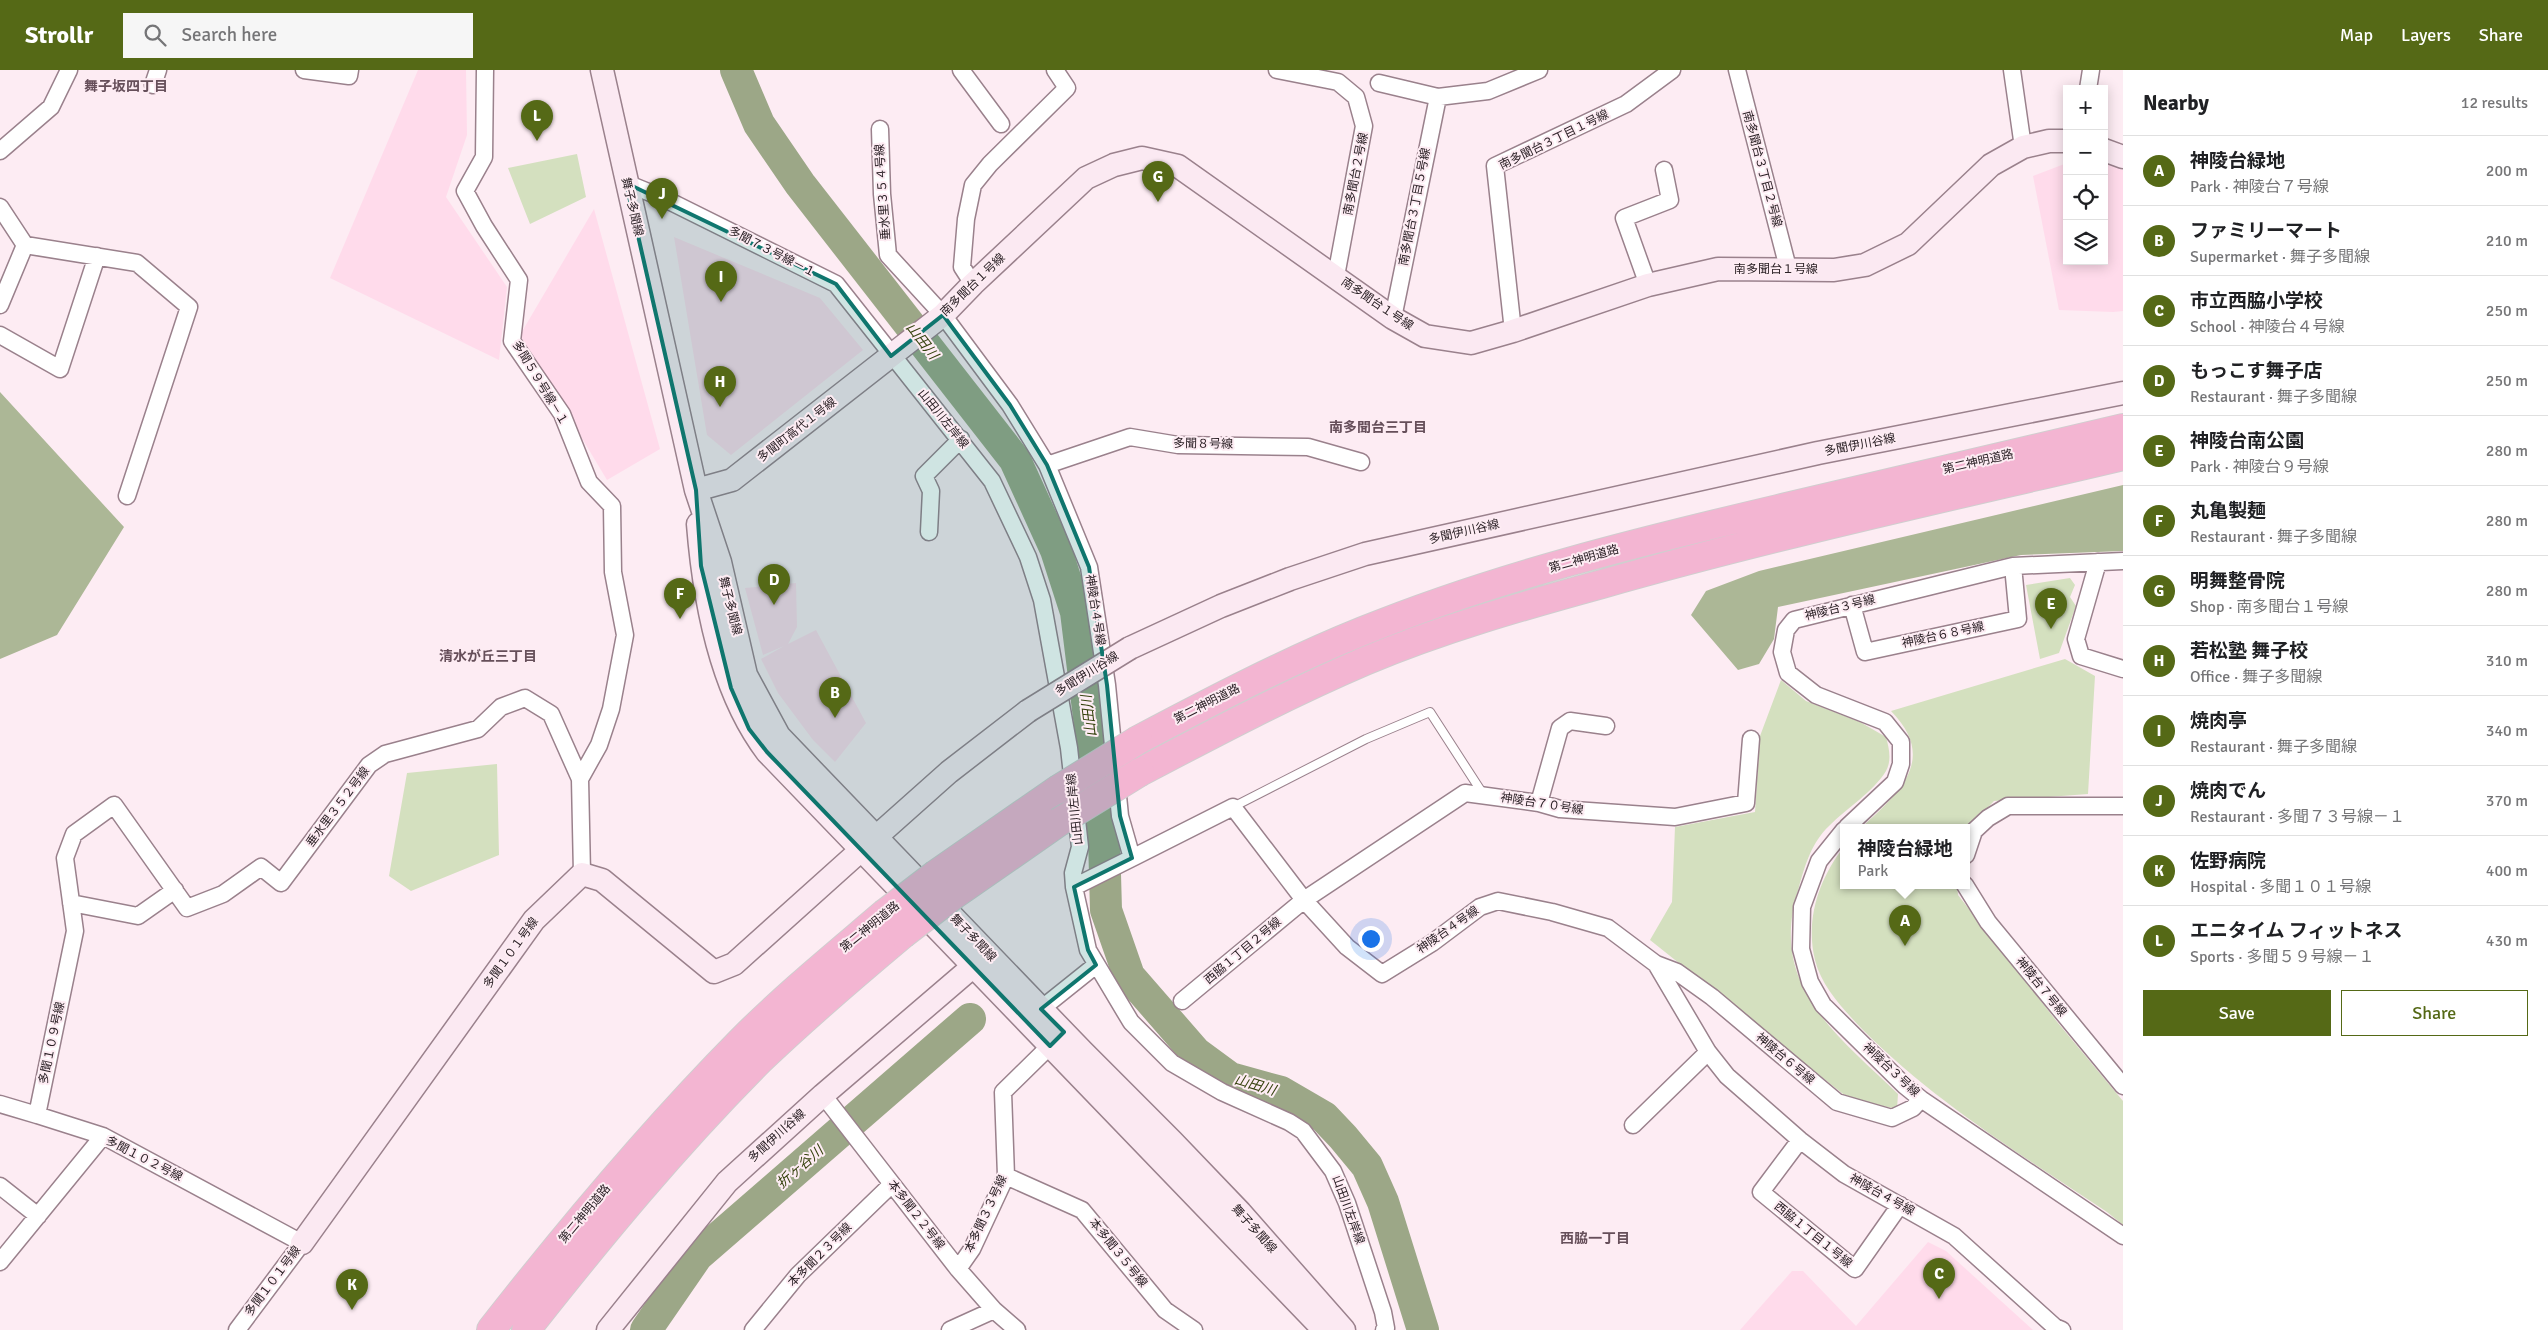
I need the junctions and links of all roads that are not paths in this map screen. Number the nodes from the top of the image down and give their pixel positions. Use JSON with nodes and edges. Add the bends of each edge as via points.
{"nodes":[{"id":1,"x":70,"y":70,"type":"edge"},
{"id":2,"x":304,"y":70,"type":"edge"},
{"id":3,"x":350,"y":70,"type":"edge"},
{"id":4,"x":485,"y":70,"type":"edge"},
{"id":5,"x":602,"y":70,"type":"edge"},
{"id":6,"x":961,"y":70,"type":"edge"},
{"id":7,"x":1055,"y":70,"type":"edge"},
{"id":8,"x":1278,"y":70,"type":"edge"},
{"id":9,"x":1539,"y":70,"type":"edge"},
{"id":10,"x":1672,"y":70,"type":"edge"},
{"id":11,"x":1737,"y":70,"type":"edge"},
{"id":12,"x":2012,"y":70,"type":"edge"},
{"id":13,"x":2091,"y":70,"type":"edge"},
{"id":14,"x":1379,"y":82,"type":"dead end"},
{"id":15,"x":2089,"y":85,"type":"edge"},
{"id":16,"x":1438,"y":97,"type":"junction"},
{"id":17,"x":1001,"y":124,"type":"dead end"},
{"id":18,"x":880,"y":129,"type":"dead end"},
{"id":19,"x":2063,"y":141,"type":"edge"},
{"id":20,"x":2023,"y":147,"type":"junction"},
{"id":21,"x":0,"y":150,"type":"edge"},
{"id":22,"x":2108,"y":151,"type":"edge"},
{"id":23,"x":2123,"y":157,"type":"edge"},
{"id":24,"x":1664,"y":170,"type":"dead end"},
{"id":25,"x":626,"y":184,"type":"junction"},
{"id":26,"x":0,"y":207,"type":"edge"},
{"id":27,"x":25,"y":245,"type":"junction"},
{"id":28,"x":97,"y":256,"type":"junction"},
{"id":29,"x":888,"y":256,"type":"joint"},
{"id":30,"x":1788,"y":268,"type":"junction"},
{"id":31,"x":1336,"y":276,"type":"junction"},
{"id":32,"x":973,"y":284,"type":"junction"},
{"id":33,"x":1648,"y":285,"type":"junction"},
{"id":34,"x":0,"y":305,"type":"edge"},
{"id":35,"x":943,"y":315,"type":"junction"},
{"id":36,"x":1393,"y":318,"type":"junction"},
{"id":37,"x":1513,"y":331,"type":"junction"},
{"id":38,"x":0,"y":334,"type":"edge"},
{"id":39,"x":891,"y":356,"type":"junction"},
{"id":40,"x":2123,"y":393,"type":"edge"},
{"id":41,"x":2123,"y":428,"type":"edge"},
{"id":42,"x":961,"y":439,"type":"junction"},
{"id":43,"x":2123,"y":456,"type":"edge"},
{"id":44,"x":1361,"y":462,"type":"dead end"},
{"id":45,"x":1047,"y":465,"type":"junction"},
{"id":46,"x":696,"y":490,"type":"junction"},
{"id":47,"x":128,"y":496,"type":"dead end"},
{"id":48,"x":929,"y":532,"type":"dead end"},
{"id":49,"x":2123,"y":561,"type":"edge"},
{"id":50,"x":2098,"y":562,"type":"junction"},
{"id":51,"x":2013,"y":566,"type":"junction"},
{"id":52,"x":1852,"y":605,"type":"junction"},
{"id":53,"x":2123,"y":669,"type":"edge"},
{"id":54,"x":1606,"y":726,"type":"dead end"},
{"id":55,"x":1752,"y":739,"type":"dead end"},
{"id":56,"x":580,"y":779,"type":"junction"},
{"id":57,"x":1483,"y":795,"type":"junction"},
{"id":58,"x":1539,"y":803,"type":"junction"},
{"id":59,"x":2123,"y":806,"type":"edge"},
{"id":60,"x":1233,"y":807,"type":"junction"},
{"id":61,"x":1849,"y":824,"type":"edge"},
{"id":62,"x":1840,"y":834,"type":"edge"},
{"id":63,"x":868,"y":844,"type":"junction"},
{"id":64,"x":1970,"y":844,"type":"edge"},
{"id":65,"x":1132,"y":858,"type":"junction"},
{"id":66,"x":582,"y":874,"type":"junction"},
{"id":67,"x":1074,"y":887,"type":"junction"},
{"id":68,"x":1967,"y":889,"type":"edge"},
{"id":69,"x":175,"y":890,"type":"junction"},
{"id":70,"x":1304,"y":900,"type":"junction"},
{"id":71,"x":71,"y":902,"type":"junction"},
{"id":72,"x":187,"y":908,"type":"joint"},
{"id":73,"x":980,"y":960,"type":"junction"},
{"id":74,"x":1656,"y":964,"type":"junction"},
{"id":75,"x":1096,"y":965,"type":"junction"},
{"id":76,"x":1182,"y":1001,"type":"dead end"},
{"id":77,"x":1041,"y":1009,"type":"junction"},
{"id":78,"x":1057,"y":1039,"type":"junction"},
{"id":79,"x":1708,"y":1052,"type":"junction"},
{"id":80,"x":2123,"y":1086,"type":"edge"},
{"id":81,"x":823,"y":1095,"type":"junction"},
{"id":82,"x":1921,"y":1099,"type":"junction"},
{"id":83,"x":0,"y":1104,"type":"edge"},
{"id":84,"x":37,"y":1115,"type":"junction"},
{"id":85,"x":1634,"y":1125,"type":"dead end"},
{"id":86,"x":103,"y":1136,"type":"junction"},
{"id":87,"x":1800,"y":1140,"type":"junction"},
{"id":88,"x":1006,"y":1176,"type":"junction"},
{"id":89,"x":892,"y":1184,"type":"junction"},
{"id":90,"x":0,"y":1186,"type":"edge"},
{"id":91,"x":1900,"y":1205,"type":"junction"},
{"id":92,"x":38,"y":1216,"type":"junction"},
{"id":93,"x":2123,"y":1236,"type":"edge"},
{"id":94,"x":302,"y":1243,"type":"junction"},
{"id":95,"x":0,"y":1262,"type":"edge"},
{"id":96,"x":958,"y":1268,"type":"junction"},
{"id":97,"x":994,"y":1310,"type":"junction"},
{"id":98,"x":1316,"y":1322,"type":"edge"},
{"id":99,"x":237,"y":1330,"type":"edge"},
{"id":100,"x":491,"y":1330,"type":"edge"},
{"id":101,"x":526,"y":1330,"type":"edge"},
{"id":102,"x":608,"y":1330,"type":"edge"},
{"id":103,"x":753,"y":1330,"type":"edge"},
{"id":104,"x":950,"y":1330,"type":"edge"},
{"id":105,"x":1017,"y":1330,"type":"edge"},
{"id":106,"x":1194,"y":1330,"type":"edge"},
{"id":107,"x":1344,"y":1330,"type":"edge"},
{"id":108,"x":1384,"y":1330,"type":"edge"},
{"id":109,"x":2062,"y":1330,"type":"edge"}],
"edges":[{"from":1,"to":21,"type":"street","via":[[50,106]]},
{"from":2,"to":3,"type":"street","via":[[349,76]]},
{"from":4,"to":56,"type":"street","name":"多聞５９号線－１","via":[[484,157],[465,191],[519,280],[512,341],[562,414],[589,482],[612,506],[613,572],[625,635],[611,709],[599,745]]},
{"from":5,"to":25,"type":"street","name":"舞子多聞線"},
{"from":6,"to":17,"type":"street"},
{"from":7,"to":32,"type":"street","via":[[1067,88],[973,185],[962,267]]},
{"from":8,"to":31,"type":"street","name":"南多聞台２号線","via":[[1338,82],[1356,97],[1364,126]]},
{"from":9,"to":16,"type":"street","via":[[1488,91]]},
{"from":10,"to":37,"type":"street","name":"南多聞台３丁目１号線","via":[[1626,104],[1495,166]]},
{"from":11,"to":30,"type":"street","name":"南多聞台３丁目２号線"},
{"from":12,"to":20,"type":"street"},
{"from":13,"to":15,"type":"street"},
{"from":14,"to":16,"type":"street"},
{"from":16,"to":36,"type":"street","name":"南多聞台３丁目５号線"},
{"from":18,"to":29,"type":"street","name":"垂水里３５４号線"},
{"from":19,"to":20,"type":"street","name":"南多聞台１号線"},
{"from":20,"to":30,"type":"street","name":"南多聞台１号線","via":[[1991,165],[1908,244],[1865,265],[1834,270]]},
{"from":22,"to":23,"type":"street"},
{"from":24,"to":33,"type":"street","via":[[1670,200],[1624,218]]},
{"from":25,"to":39,"type":"street","name":"多聞７３号線－１","via":[[663,198],[836,284]]},
{"from":25,"to":46,"type":"street","name":"舞子多聞線"},
{"from":26,"to":27,"type":"street"},
{"from":27,"to":28,"type":"street"},
{"from":27,"to":34,"type":"street"},
{"from":28,"to":38,"type":"street","via":[[60,369]]},
{"from":28,"to":47,"type":"street","via":[[138,263],[190,308]]},
{"from":29,"to":35,"type":"street","name":"神陵台４号線"},
{"from":30,"to":33,"type":"street","name":"南多聞台１号線","via":[[1718,269]]},
{"from":31,"to":32,"type":"street","name":"南多聞台１号線","via":[[1178,166],[1142,158],[1114,165],[1086,178]]},
{"from":31,"to":36,"type":"street","name":"南多聞台１号線"},
{"from":32,"to":35,"type":"street","name":"南多聞台１号線"},
{"from":33,"to":37,"type":"street","name":"南多聞台１号線"},
{"from":35,"to":39,"type":"street","name":"南多聞台１号線"},
{"from":35,"to":45,"type":"street","name":"神陵台４号線","via":[[1010,405]]},
{"from":36,"to":37,"type":"street","name":"南多聞台１号線","via":[[1425,336],[1471,343]]},
{"from":39,"to":42,"type":"street","name":"山田川左岸線"},
{"from":39,"to":46,"type":"street","name":"多聞町高代１号線","via":[[732,480]]},
{"from":40,"to":63,"type":"street","name":"多聞伊川谷線","bridge":true,"via":[[1818,453],[1364,554],[1290,578],[1130,648],[1028,710],[949,772]]},
{"from":41,"to":100,"type":"highway","name":"第二神明道路","bridge":true,"via":[[1702,528],[1541,571],[1445,601],[1363,631],[1283,667],[1138,740],[1057,790],[936,874],[817,970],[750,1033],[675,1111],[604,1190]]},
{"from":42,"to":48,"type":"street","via":[[924,476],[931,491]]},
{"from":42,"to":67,"type":"street","name":"山田川左岸線","via":[[992,481],[1028,557],[1042,600],[1069,748],[1080,847],[1073,873]]},
{"from":43,"to":101,"type":"highway","bridge":true,"via":[[1707,555],[1446,631],[1365,661],[1304,689],[1140,772],[1059,822],[954,895],[833,993],[760,1060],[693,1131],[624,1209]]},
{"from":44,"to":45,"type":"street","name":"多聞８号線","via":[[1308,447],[1178,445],[1130,437]]},
{"from":45,"to":65,"type":"street","name":"神陵台４号線","via":[[1088,567],[1107,685],[1120,816]]},
{"from":46,"to":63,"type":"street","name":"舞子多聞線","via":[[720,562],[746,675],[779,736]]},
{"from":49,"to":50,"type":"street","name":"神陵台３号線"},
{"from":50,"to":51,"type":"street","name":"神陵台３号線"},
{"from":50,"to":53,"type":"street","via":[[2076,639],[2081,656]]},
{"from":51,"to":52,"type":"street","name":"神陵台３号線"},
{"from":51,"to":52,"type":"street","name":"神陵台６８号線","via":[[2018,619],[1864,652]]},
{"from":52,"to":61,"type":"street","name":"神陵台３号線","via":[[1794,620],[1786,630],[1782,652],[1788,673],[1816,695],[1885,722],[1901,742],[1901,764],[1895,782]]},
{"from":54,"to":58,"type":"street","via":[[1570,721],[1560,728]]},
{"from":55,"to":58,"type":"street","name":"神陵台７０号線","via":[[1746,803],[1674,818],[1560,808]]},
{"from":56,"to":66,"type":"street"},
{"from":56,"to":72,"type":"street","name":"垂水里３５２号線","via":[[551,714],[525,698],[501,707],[478,729],[385,754],[370,765],[281,883],[261,867],[223,894]]},
{"from":57,"to":58,"type":"street","name":"神陵台７０号線"},
{"from":57,"to":60,"type":"lane","via":[[1430,712],[1366,738]]},
{"from":57,"to":70,"type":"street","name":"神陵台７０号線","via":[[1465,793]]},
{"from":59,"to":64,"type":"street","via":[[2008,806],[1988,818],[1974,832]]},
{"from":60,"to":65,"type":"street"},
{"from":60,"to":70,"type":"street","name":"神陵台４号線"},
{"from":62,"to":82,"type":"street","name":"神陵台３号線","via":[[1818,861],[1802,907],[1801,949],[1810,982],[1823,1005]]},
{"from":63,"to":66,"type":"street","via":[[734,964],[714,972],[602,880]]},
{"from":63,"to":73,"type":"street","name":"舞子多聞線"},
{"from":65,"to":67,"type":"street"},
{"from":66,"to":94,"type":"street","name":"多聞１０１号線","via":[[534,920]]},
{"from":67,"to":75,"type":"street","name":"山田川左岸線","via":[[1088,950]]},
{"from":68,"to":80,"type":"street","name":"神陵台７号線","via":[[1988,922]]},
{"from":69,"to":71,"type":"street","via":[[138,916]]},
{"from":69,"to":71,"type":"street","name":"多聞１０９号線","via":[[114,805],[74,834],[65,858]]},
{"from":69,"to":72,"type":"street","name":"多聞１０９号線"},
{"from":70,"to":74,"type":"street","name":"神陵台４号線","via":[[1347,947],[1382,974],[1432,944],[1480,907],[1498,901],[1608,928]]},
{"from":70,"to":76,"type":"street","name":"西脇１丁目２号線"},
{"from":71,"to":84,"type":"street","name":"多聞１０９号線","via":[[75,932]]},
{"from":73,"to":77,"type":"street","name":"舞子多聞線"},
{"from":73,"to":78,"type":"street","name":"舞子多聞線"},
{"from":73,"to":81,"type":"street","name":"多聞伊川谷線"},
{"from":74,"to":79,"type":"street","name":"神陵台４号線"},
{"from":74,"to":82,"type":"street","name":"神陵台６号線","via":[[1677,972],[1712,997],[1837,1102],[1892,1118],[1913,1108]]},
{"from":75,"to":77,"type":"street"},
{"from":75,"to":108,"type":"street","name":"山田川左岸線","via":[[1131,1022],[1172,1063],[1222,1092],[1303,1131],[1333,1171],[1347,1203],[1383,1312]]},
{"from":77,"to":78,"type":"street","name":"舞子多聞線"},
{"from":78,"to":88,"type":"street","name":"本多聞３３号線","via":[[1003,1092]]},
{"from":78,"to":98,"type":"street","name":"舞子多聞線","via":[[1172,1141]]},
{"from":79,"to":85,"type":"street"},
{"from":79,"to":87,"type":"street","name":"神陵台４号線","via":[[1727,1076]]},
{"from":81,"to":89,"type":"street","name":"本多聞２２号線"},
{"from":81,"to":102,"type":"street","name":"多聞伊川谷線","via":[[727,1182]]},
{"from":82,"to":93,"type":"street","name":"神陵台３号線"},
{"from":83,"to":84,"type":"street"},
{"from":84,"to":86,"type":"street"},
{"from":86,"to":92,"type":"street","name":"多聞１０２号線"},
{"from":86,"to":94,"type":"street","name":"多聞１０２号線"},
{"from":87,"to":91,"type":"street","name":"神陵台４号線","via":[[1844,1174]]},
{"from":87,"to":91,"type":"street","name":"西脇１丁目１号線","via":[[1761,1192],[1855,1269]]},
{"from":88,"to":96,"type":"street","name":"本多聞３３号線","via":[[972,1249]]},
{"from":88,"to":106,"type":"street","name":"本多聞３５号線","via":[[1082,1210],[1165,1310]]},
{"from":89,"to":96,"type":"street","name":"本多聞２２号線"},
{"from":89,"to":103,"type":"street","name":"本多聞２３号線","via":[[798,1275]]},
{"from":90,"to":92,"type":"street"},
{"from":91,"to":109,"type":"street","name":"神陵台４号線","via":[[1954,1236],[2055,1328]]},
{"from":92,"to":95,"type":"street","name":"多聞１０２号線"},
{"from":94,"to":99,"type":"street","name":"多聞１０１号線"},
{"from":96,"to":97,"type":"street","name":"本多聞２２号線"},
{"from":97,"to":104,"type":"street"},
{"from":97,"to":105,"type":"street","name":"本多聞２２号線"},
{"from":98,"to":107,"type":"street","name":"舞子多聞線"}]}
